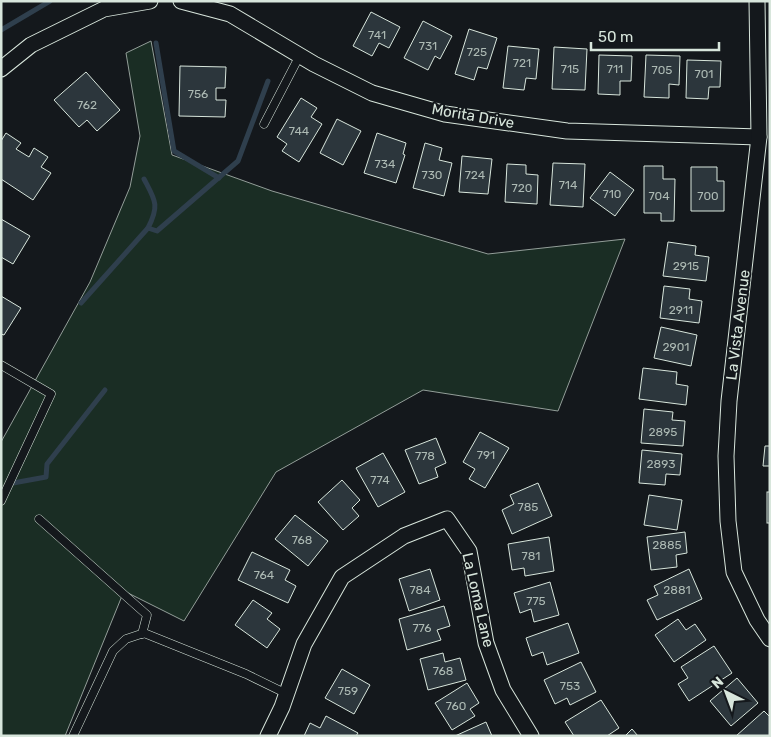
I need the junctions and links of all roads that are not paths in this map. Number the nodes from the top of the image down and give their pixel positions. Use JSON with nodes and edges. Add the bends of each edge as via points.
{"nodes":[{"id":1,"x":182,"y":1,"type":"edge"},
{"id":2,"x":758,"y":1,"type":"edge"},
{"id":3,"x":147,"y":2,"type":"edge"},
{"id":4,"x":300,"y":56,"type":"junction"},
{"id":5,"x":1,"y":69,"type":"edge"},
{"id":6,"x":264,"y":124,"type":"dead end"},
{"id":7,"x":759,"y":137,"type":"junction"},
{"id":8,"x":1,"y":365,"type":"edge"},
{"id":9,"x":1,"y":501,"type":"edge"},
{"id":10,"x":39,"y":519,"type":"dead end"},
{"id":11,"x":142,"y":634,"type":"junction"},
{"id":12,"x":770,"y":639,"type":"edge"},
{"id":13,"x":286,"y":694,"type":"junction"},
{"id":14,"x":73,"y":736,"type":"edge"},
{"id":15,"x":268,"y":736,"type":"edge"},
{"id":16,"x":531,"y":736,"type":"edge"}],
"edges":[{"from":1,"to":4,"type":"street","name":"Morita Drive","via":[[230,14]]},
{"from":2,"to":7,"type":"street","name":"La Vista Avenue"},
{"from":3,"to":5,"type":"street","via":[[104,9],[31,45]]},
{"from":4,"to":6,"type":"lane"},
{"from":4,"to":7,"type":"street","name":"Morita Drive","via":[[372,93],[445,114],[567,131]]},
{"from":7,"to":12,"type":"street","name":"La Vista Avenue","via":[[729,402],[726,466],[734,572]]},
{"from":8,"to":9,"type":"lane","via":[[51,394]]},
{"from":10,"to":11,"type":"lane","via":[[147,615]]},
{"from":11,"to":13,"type":"lane","via":[[246,674]]},
{"from":11,"to":14,"type":"lane","via":[[126,639],[112,650]]},
{"from":13,"to":15,"type":"street"},
{"from":13,"to":16,"type":"street","name":"La Loma Lane","via":[[304,644],[342,577],[404,536],[447,519],[469,551],[486,643],[503,690]]}]}
